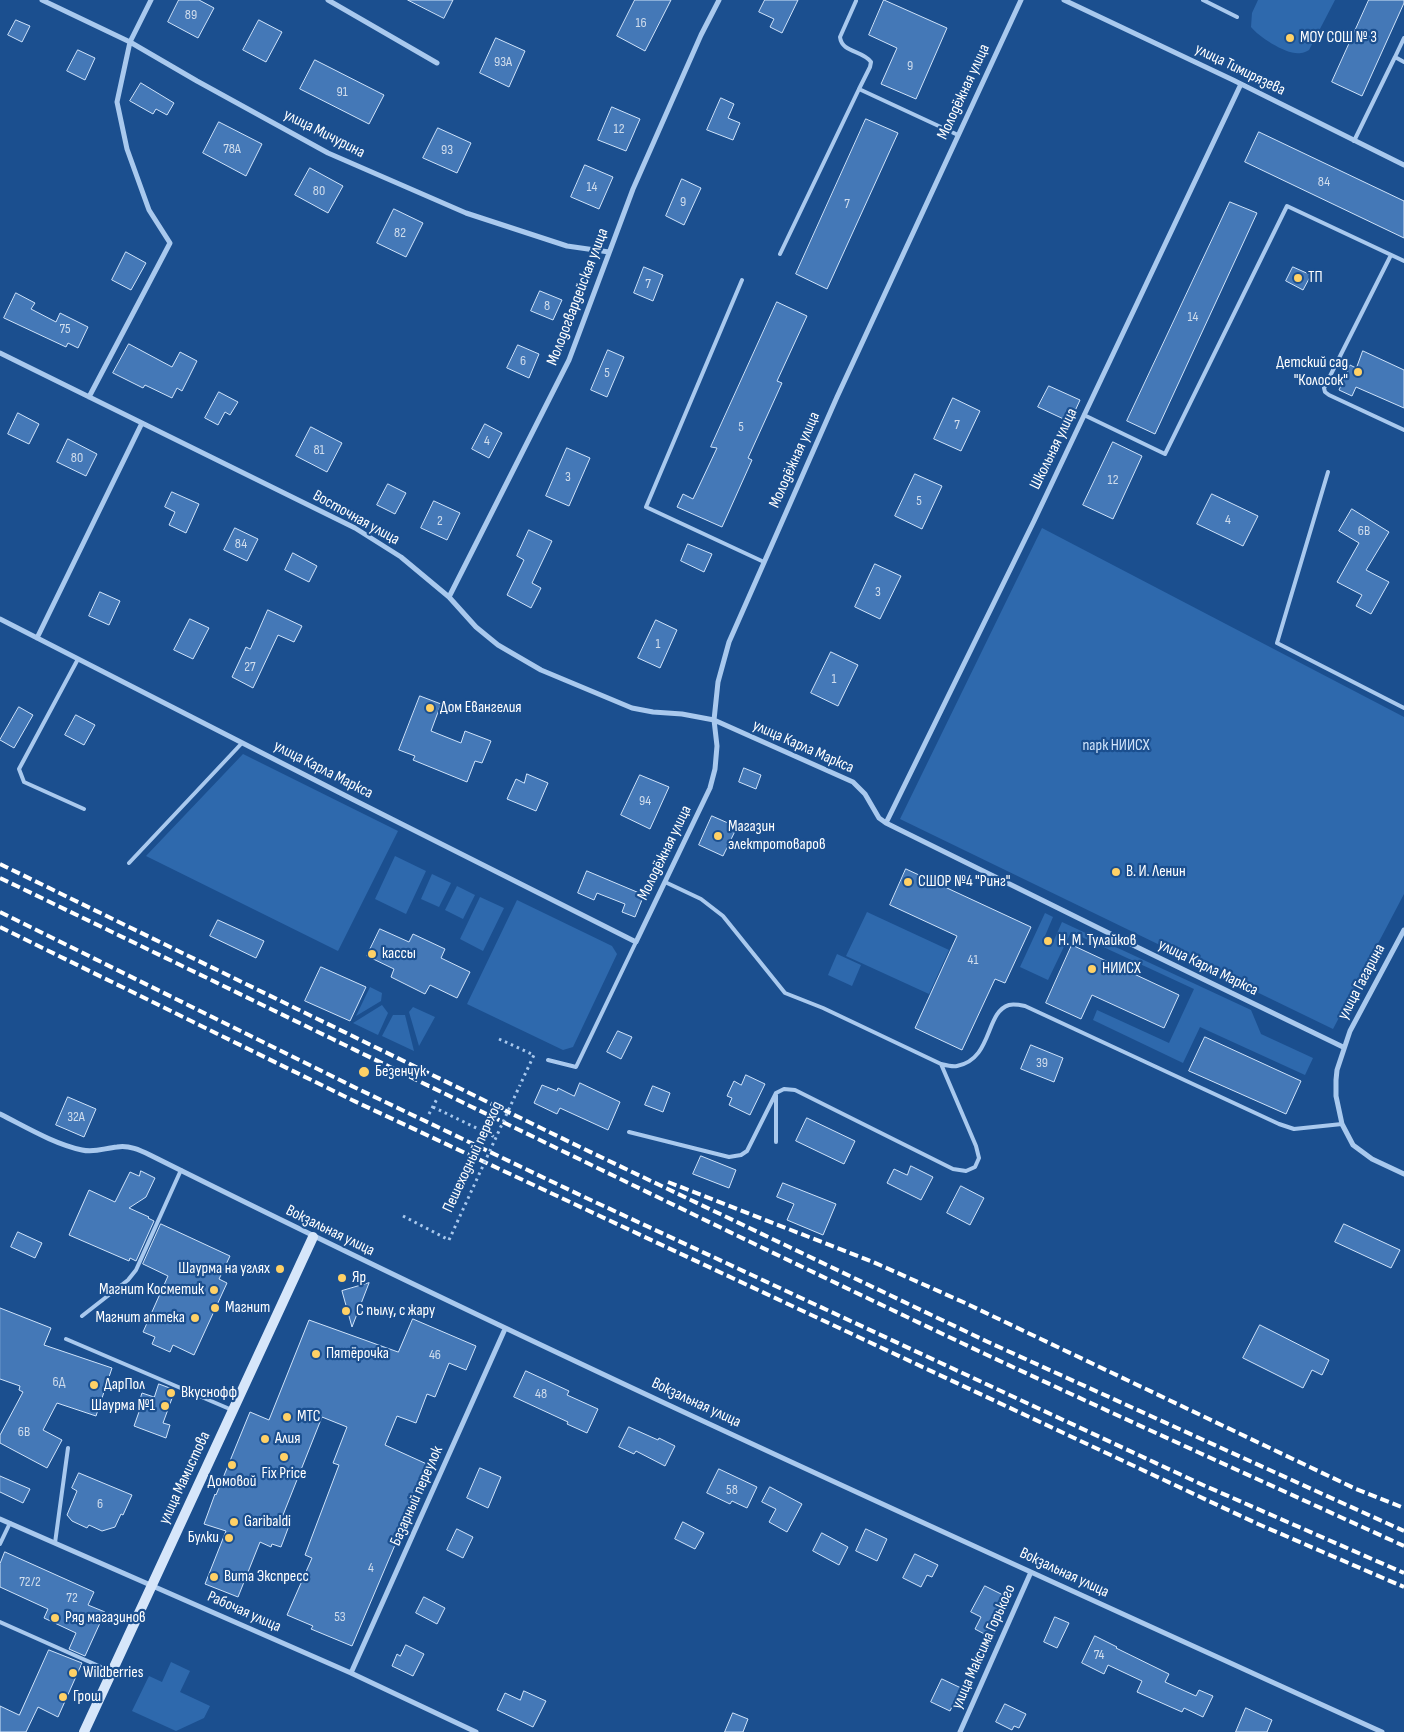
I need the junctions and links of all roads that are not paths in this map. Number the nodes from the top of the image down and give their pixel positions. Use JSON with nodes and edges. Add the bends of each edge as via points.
{"nodes":[{"id":1,"x":42,"y":0,"type":"edge"},
{"id":2,"x":151,"y":0,"type":"edge"},
{"id":3,"x":328,"y":0,"type":"edge"},
{"id":4,"x":718,"y":0,"type":"edge"},
{"id":5,"x":1021,"y":0,"type":"edge"},
{"id":6,"x":1064,"y":0,"type":"edge"},
{"id":7,"x":1203,"y":0,"type":"edge"},
{"id":8,"x":856,"y":1,"type":"edge"},
{"id":9,"x":1237,"y":17,"type":"dead end"},
{"id":10,"x":1404,"y":38,"type":"edge"},
{"id":11,"x":130,"y":42,"type":"junction"},
{"id":12,"x":1394,"y":58,"type":"junction"},
{"id":13,"x":1404,"y":62,"type":"edge"},
{"id":14,"x":437,"y":63,"type":"dead end"},
{"id":15,"x":1241,"y":84,"type":"junction"},
{"id":16,"x":860,"y":89,"type":"junction"},
{"id":17,"x":958,"y":135,"type":"junction"},
{"id":18,"x":1354,"y":140,"type":"junction"},
{"id":19,"x":1404,"y":165,"type":"edge"},
{"id":20,"x":609,"y":252,"type":"junction"},
{"id":21,"x":780,"y":254,"type":"dead end"},
{"id":22,"x":1391,"y":255,"type":"junction"},
{"id":23,"x":1404,"y":261,"type":"edge"},
{"id":24,"x":742,"y":280,"type":"dead end"},
{"id":25,"x":0,"y":354,"type":"edge"},
{"id":26,"x":89,"y":397,"type":"junction"},
{"id":27,"x":1084,"y":415,"type":"junction"},
{"id":28,"x":142,"y":423,"type":"junction"},
{"id":29,"x":1404,"y":430,"type":"edge"},
{"id":30,"x":1328,"y":472,"type":"dead end"},
{"id":31,"x":764,"y":562,"type":"junction"},
{"id":32,"x":449,"y":597,"type":"junction"},
{"id":33,"x":0,"y":619,"type":"edge"},
{"id":34,"x":37,"y":638,"type":"junction"},
{"id":35,"x":78,"y":660,"type":"junction"},
{"id":36,"x":1404,"y":708,"type":"edge"},
{"id":37,"x":714,"y":720,"type":"junction"},
{"id":38,"x":242,"y":743,"type":"junction"},
{"id":39,"x":84,"y":809,"type":"dead end"},
{"id":40,"x":886,"y":822,"type":"junction"},
{"id":41,"x":129,"y":863,"type":"dead end"},
{"id":42,"x":665,"y":882,"type":"junction"},
{"id":43,"x":1404,"y":930,"type":"edge"},
{"id":44,"x":636,"y":942,"type":"junction"},
{"id":45,"x":1344,"y":1047,"type":"junction"},
{"id":46,"x":548,"y":1060,"type":"dead end"},
{"id":47,"x":941,"y":1064,"type":"junction"},
{"id":48,"x":776,"y":1093,"type":"junction"},
{"id":49,"x":0,"y":1114,"type":"edge"},
{"id":50,"x":1342,"y":1124,"type":"junction"},
{"id":51,"x":629,"y":1132,"type":"dead end"},
{"id":52,"x":776,"y":1142,"type":"dead end"},
{"id":53,"x":181,"y":1170,"type":"junction"},
{"id":54,"x":1404,"y":1174,"type":"edge"},
{"id":55,"x":314,"y":1237,"type":"junction"},
{"id":56,"x":82,"y":1316,"type":"dead end"},
{"id":57,"x":505,"y":1329,"type":"junction"},
{"id":58,"x":66,"y":1339,"type":"dead end"},
{"id":59,"x":233,"y":1410,"type":"junction"},
{"id":60,"x":68,"y":1448,"type":"dead end"},
{"id":61,"x":0,"y":1519,"type":"edge"},
{"id":62,"x":10,"y":1523,"type":"junction"},
{"id":63,"x":55,"y":1543,"type":"junction"},
{"id":64,"x":0,"y":1544,"type":"edge"},
{"id":65,"x":1031,"y":1572,"type":"junction"},
{"id":66,"x":152,"y":1585,"type":"junction"},
{"id":67,"x":0,"y":1622,"type":"edge"},
{"id":68,"x":112,"y":1672,"type":"junction"},
{"id":69,"x":351,"y":1673,"type":"junction"},
{"id":70,"x":84,"y":1732,"type":"edge"},
{"id":71,"x":476,"y":1732,"type":"edge"},
{"id":72,"x":960,"y":1732,"type":"edge"},
{"id":73,"x":1382,"y":1732,"type":"edge"}],
"edges":[{"from":1,"to":11,"type":"street","name":"улица Мичурина"},
{"from":2,"to":11,"type":"street"},
{"from":3,"to":14,"type":"street"},
{"from":4,"to":20,"type":"street","name":"Молодогвардейская улица","via":[[633,189]]},
{"from":5,"to":17,"type":"street","name":"Молодёжная улица"},
{"from":6,"to":15,"type":"street","name":"улица Тимирязева"},
{"from":7,"to":9,"type":"lane"},
{"from":8,"to":16,"type":"lane","via":[[840,42],[871,62]]},
{"from":10,"to":12,"type":"lane"},
{"from":11,"to":20,"type":"street","name":"улица Мичурина","via":[[328,153],[466,213],[567,246]]},
{"from":11,"to":26,"type":"street","via":[[117,102],[127,149],[149,210],[170,243]]},
{"from":12,"to":13,"type":"lane"},
{"from":12,"to":18,"type":"lane"},
{"from":15,"to":18,"type":"street","name":"улица Тимирязева"},
{"from":15,"to":27,"type":"street","name":"Школьная улица"},
{"from":16,"to":17,"type":"lane"},
{"from":16,"to":21,"type":"lane"},
{"from":17,"to":31,"type":"street","name":"Молодёжная улица"},
{"from":18,"to":19,"type":"street","name":"улица Тимирязева"},
{"from":20,"to":32,"type":"street","name":"Молодогвардейская улица","via":[[569,360]]},
{"from":22,"to":23,"type":"lane"},
{"from":22,"to":27,"type":"lane","via":[[1287,206],[1165,454]]},
{"from":22,"to":29,"type":"lane","via":[[1324,388],[1329,395]]},
{"from":24,"to":31,"type":"lane","via":[[646,507]]},
{"from":25,"to":26,"type":"street","name":"Восточная улица"},
{"from":26,"to":28,"type":"street","name":"Восточная улица"},
{"from":27,"to":40,"type":"street","name":"Школьная улица"},
{"from":28,"to":32,"type":"street","name":"Восточная улица","via":[[355,528],[401,557]]},
{"from":28,"to":34,"type":"street"},
{"from":30,"to":36,"type":"lane","via":[[1276,642]]},
{"from":31,"to":37,"type":"street","name":"Молодёжная улица","via":[[729,642],[718,682]]},
{"from":32,"to":37,"type":"street","name":"Восточная улица","via":[[498,645],[542,670],[632,708]]},
{"from":33,"to":34,"type":"street","name":"улица Карла Маркса"},
{"from":34,"to":35,"type":"street","name":"улица Карла Маркса"},
{"from":35,"to":38,"type":"street","name":"улица Карла Маркса"},
{"from":35,"to":39,"type":"lane","via":[[19,769],[24,782]]},
{"from":37,"to":40,"type":"street","name":"улица Карла Маркса","via":[[853,782],[879,818]]},
{"from":37,"to":42,"type":"street","name":"Молодёжная улица","via":[[717,746],[710,788]]},
{"from":38,"to":41,"type":"lane"},
{"from":38,"to":44,"type":"street","name":"улица Карла Маркса"},
{"from":40,"to":45,"type":"street","name":"улица Карла Маркса"},
{"from":42,"to":44,"type":"street","name":"Молодёжная улица"},
{"from":42,"to":47,"type":"lane","via":[[701,899],[723,916],[785,993]]},
{"from":43,"to":45,"type":"street","name":"улица Гагарина"},
{"from":44,"to":46,"type":"lane","via":[[576,1067]]},
{"from":45,"to":50,"type":"street","via":[[1336,1080]]},
{"from":47,"to":48,"type":"lane","via":[[979,1158],[975,1167],[966,1171],[953,1169],[795,1090],[784,1089]]},
{"from":47,"to":50,"type":"lane","via":[[956,1066],[971,1060],[980,1051],[998,1012],[1009,1005],[1025,1006],[1279,1124],[1294,1129]]},
{"from":48,"to":51,"type":"lane","via":[[747,1151],[741,1155],[729,1157]]},
{"from":48,"to":52,"type":"lane"},
{"from":49,"to":53,"type":"street","name":"Вокзальная улица","via":[[66,1145],[95,1151],[117,1146],[135,1148]]},
{"from":50,"to":54,"type":"street","via":[[1353,1145]]},
{"from":53,"to":55,"type":"street","name":"Вокзальная улица"},
{"from":53,"to":56,"type":"lane","via":[[136,1270]]},
{"from":55,"to":57,"type":"street","name":"Вокзальная улица"},
{"from":55,"to":59,"type":"street","name":"улица Мамистова"},
{"from":57,"to":65,"type":"street","name":"Вокзальная улица"},
{"from":57,"to":69,"type":"street","name":"Базарный переулок"},
{"from":58,"to":59,"type":"lane"},
{"from":59,"to":66,"type":"street","name":"улица Мамистова"},
{"from":60,"to":63,"type":"lane"},
{"from":61,"to":62,"type":"street","name":"Рабочая улица"},
{"from":62,"to":63,"type":"street","name":"Рабочая улица"},
{"from":62,"to":64,"type":"lane"},
{"from":63,"to":66,"type":"street","name":"Рабочая улица"},
{"from":65,"to":72,"type":"street","name":"улица Максима Горького"},
{"from":65,"to":73,"type":"street","name":"Вокзальная улица"},
{"from":66,"to":68,"type":"street","name":"улица Мамистова"},
{"from":66,"to":69,"type":"street","name":"Рабочая улица"},
{"from":67,"to":68,"type":"lane"},
{"from":68,"to":70,"type":"street","name":"улица Мамистова"},
{"from":69,"to":71,"type":"street","name":"Рабочая улица"}]}
